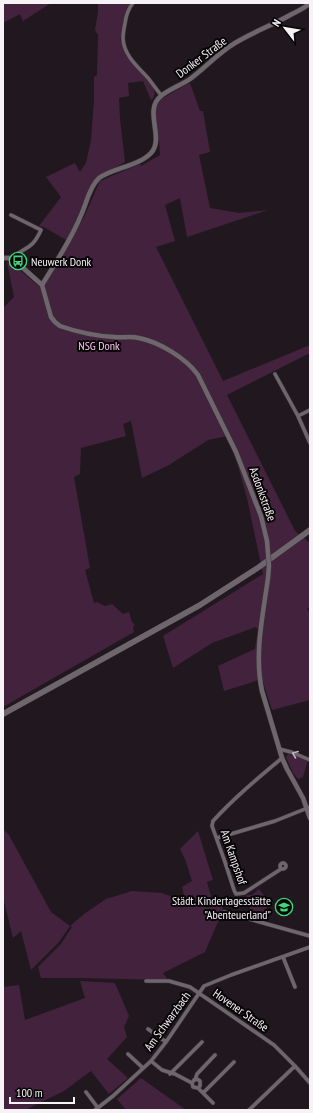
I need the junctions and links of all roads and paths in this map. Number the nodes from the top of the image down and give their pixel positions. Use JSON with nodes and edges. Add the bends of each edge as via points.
{"nodes":[{"id":1,"x":133,"y":3,"type":"edge"},
{"id":2,"x":310,"y":3,"type":"edge"},
{"id":3,"x":161,"y":95,"type":"junction"},
{"id":4,"x":11,"y":215,"type":"dead end"},
{"id":5,"x":3,"y":258,"type":"edge"},
{"id":6,"x":12,"y":258,"type":"junction"},
{"id":7,"x":42,"y":285,"type":"junction"},
{"id":8,"x":275,"y":374,"type":"dead end"},
{"id":9,"x":310,"y":410,"type":"edge"},
{"id":10,"x":298,"y":416,"type":"junction"},
{"id":11,"x":310,"y":443,"type":"edge"},
{"id":12,"x":310,"y":530,"type":"edge"},
{"id":13,"x":3,"y":714,"type":"edge"},
{"id":14,"x":279,"y":749,"type":"junction"},
{"id":15,"x":282,"y":758,"type":"junction"},
{"id":16,"x":310,"y":760,"type":"edge"},
{"id":17,"x":309,"y":808,"type":"edge"},
{"id":18,"x":310,"y":818,"type":"edge"},
{"id":19,"x":217,"y":838,"type":"junction"},
{"id":20,"x":281,"y":869,"type":"dead end"},
{"id":21,"x":224,"y":912,"type":"dead end"},
{"id":22,"x":310,"y":936,"type":"edge"},
{"id":23,"x":310,"y":947,"type":"edge"},
{"id":24,"x":283,"y":957,"type":"junction"},
{"id":25,"x":146,"y":981,"type":"dead end"},
{"id":26,"x":295,"y":987,"type":"dead end"},
{"id":27,"x":199,"y":993,"type":"junction"},
{"id":28,"x":148,"y":1030,"type":"dead end"},
{"id":29,"x":166,"y":1042,"type":"junction"},
{"id":30,"x":202,"y":1042,"type":"dead end"},
{"id":31,"x":128,"y":1054,"type":"dead end"},
{"id":32,"x":215,"y":1055,"type":"dead end"},
{"id":33,"x":151,"y":1061,"type":"junction"},
{"id":34,"x":234,"y":1062,"type":"dead end"},
{"id":35,"x":295,"y":1066,"type":"junction"},
{"id":36,"x":143,"y":1068,"type":"junction"},
{"id":37,"x":170,"y":1074,"type":"junction"},
{"id":38,"x":195,"y":1080,"type":"junction"},
{"id":39,"x":192,"y":1083,"type":"junction"},
{"id":40,"x":310,"y":1083,"type":"edge"},
{"id":41,"x":198,"y":1088,"type":"junction"},
{"id":42,"x":86,"y":1092,"type":"dead end"},
{"id":43,"x":203,"y":1093,"type":"junction"},
{"id":44,"x":213,"y":1103,"type":"dead end"},
{"id":45,"x":96,"y":1109,"type":"edge"},
{"id":46,"x":249,"y":1110,"type":"edge"}],
"edges":[{"from":1,"to":3,"type":"street","via":[[126,17],[124,46],[131,60]]},
{"from":2,"to":3,"type":"street","name":"Donker Straße","via":[[235,43],[190,79]]},
{"from":3,"to":7,"type":"street","via":[[153,109],[155,147],[140,160],[99,178],[94,184],[73,233]]},
{"from":4,"to":6,"type":"street","via":[[41,230],[33,244]]},
{"from":5,"to":6,"type":"street"},
{"from":6,"to":7,"type":"street"},
{"from":7,"to":14,"type":"street","name":"Asdonkstraße","bridge":true,"via":[[51,318],[60,326],[102,336],[147,340],[184,360],[198,375],[236,452],[261,516],[267,541],[268,578],[258,670]]},
{"from":8,"to":10,"type":"street"},
{"from":9,"to":10,"type":"street"},
{"from":10,"to":11,"type":"street"},
{"from":12,"to":13,"type":"main road","via":[[200,605]]},
{"from":14,"to":15,"type":"street","name":"Asdonkstraße"},
{"from":16,"to":14,"type":"street","one_way":true},
{"from":15,"to":17,"type":"street","name":"Asdonkstraße"},
{"from":15,"to":19,"type":"street","name":"Am Kampshof","via":[[257,778],[213,821],[212,826]]},
{"from":17,"to":18,"type":"street","name":"Asdonkstraße"},
{"from":17,"to":19,"type":"street"},
{"from":19,"to":20,"type":"street","name":"Am Kampshof","via":[[236,894],[244,893]]},
{"from":21,"to":22,"type":"street"},
{"from":23,"to":24,"type":"street"},
{"from":24,"to":26,"type":"street"},
{"from":24,"to":27,"type":"street","via":[[204,986]]},
{"from":25,"to":27,"type":"street","name":"Hovener Straße","via":[[169,981],[190,987]]},
{"from":27,"to":29,"type":"street","name":"Am Schwarzbach"},
{"from":27,"to":35,"type":"street","name":"Hovener Straße","via":[[274,1045]]},
{"from":28,"to":29,"type":"street"},
{"from":29,"to":33,"type":"street","name":"Am Schwarzbach"},
{"from":30,"to":37,"type":"street"},
{"from":31,"to":36,"type":"street","name":"Am Schwarzbach"},
{"from":32,"to":38,"type":"street","via":[[196,1074]]},
{"from":33,"to":36,"type":"street","name":"Am Schwarzbach"},
{"from":33,"to":37,"type":"street","name":"Am Schwarzbach"},
{"from":34,"to":43,"type":"street"},
{"from":35,"to":40,"type":"street","name":"Hovener Straße"},
{"from":35,"to":46,"type":"street"},
{"from":36,"to":45,"type":"street","name":"Am Schwarzbach"},
{"from":37,"to":39,"type":"street","name":"Am Schwarzbach"},
{"from":38,"to":39,"type":"street"},
{"from":38,"to":41,"type":"street","name":"Am Schwarzbach","via":[[201,1083]]},
{"from":39,"to":41,"type":"street","name":"Am Schwarzbach","via":[[193,1087]]},
{"from":41,"to":43,"type":"street","name":"Am Schwarzbach"},
{"from":42,"to":45,"type":"street","name":"Am Schwarzbach"},
{"from":43,"to":44,"type":"street","name":"Am Schwarzbach"}]}
